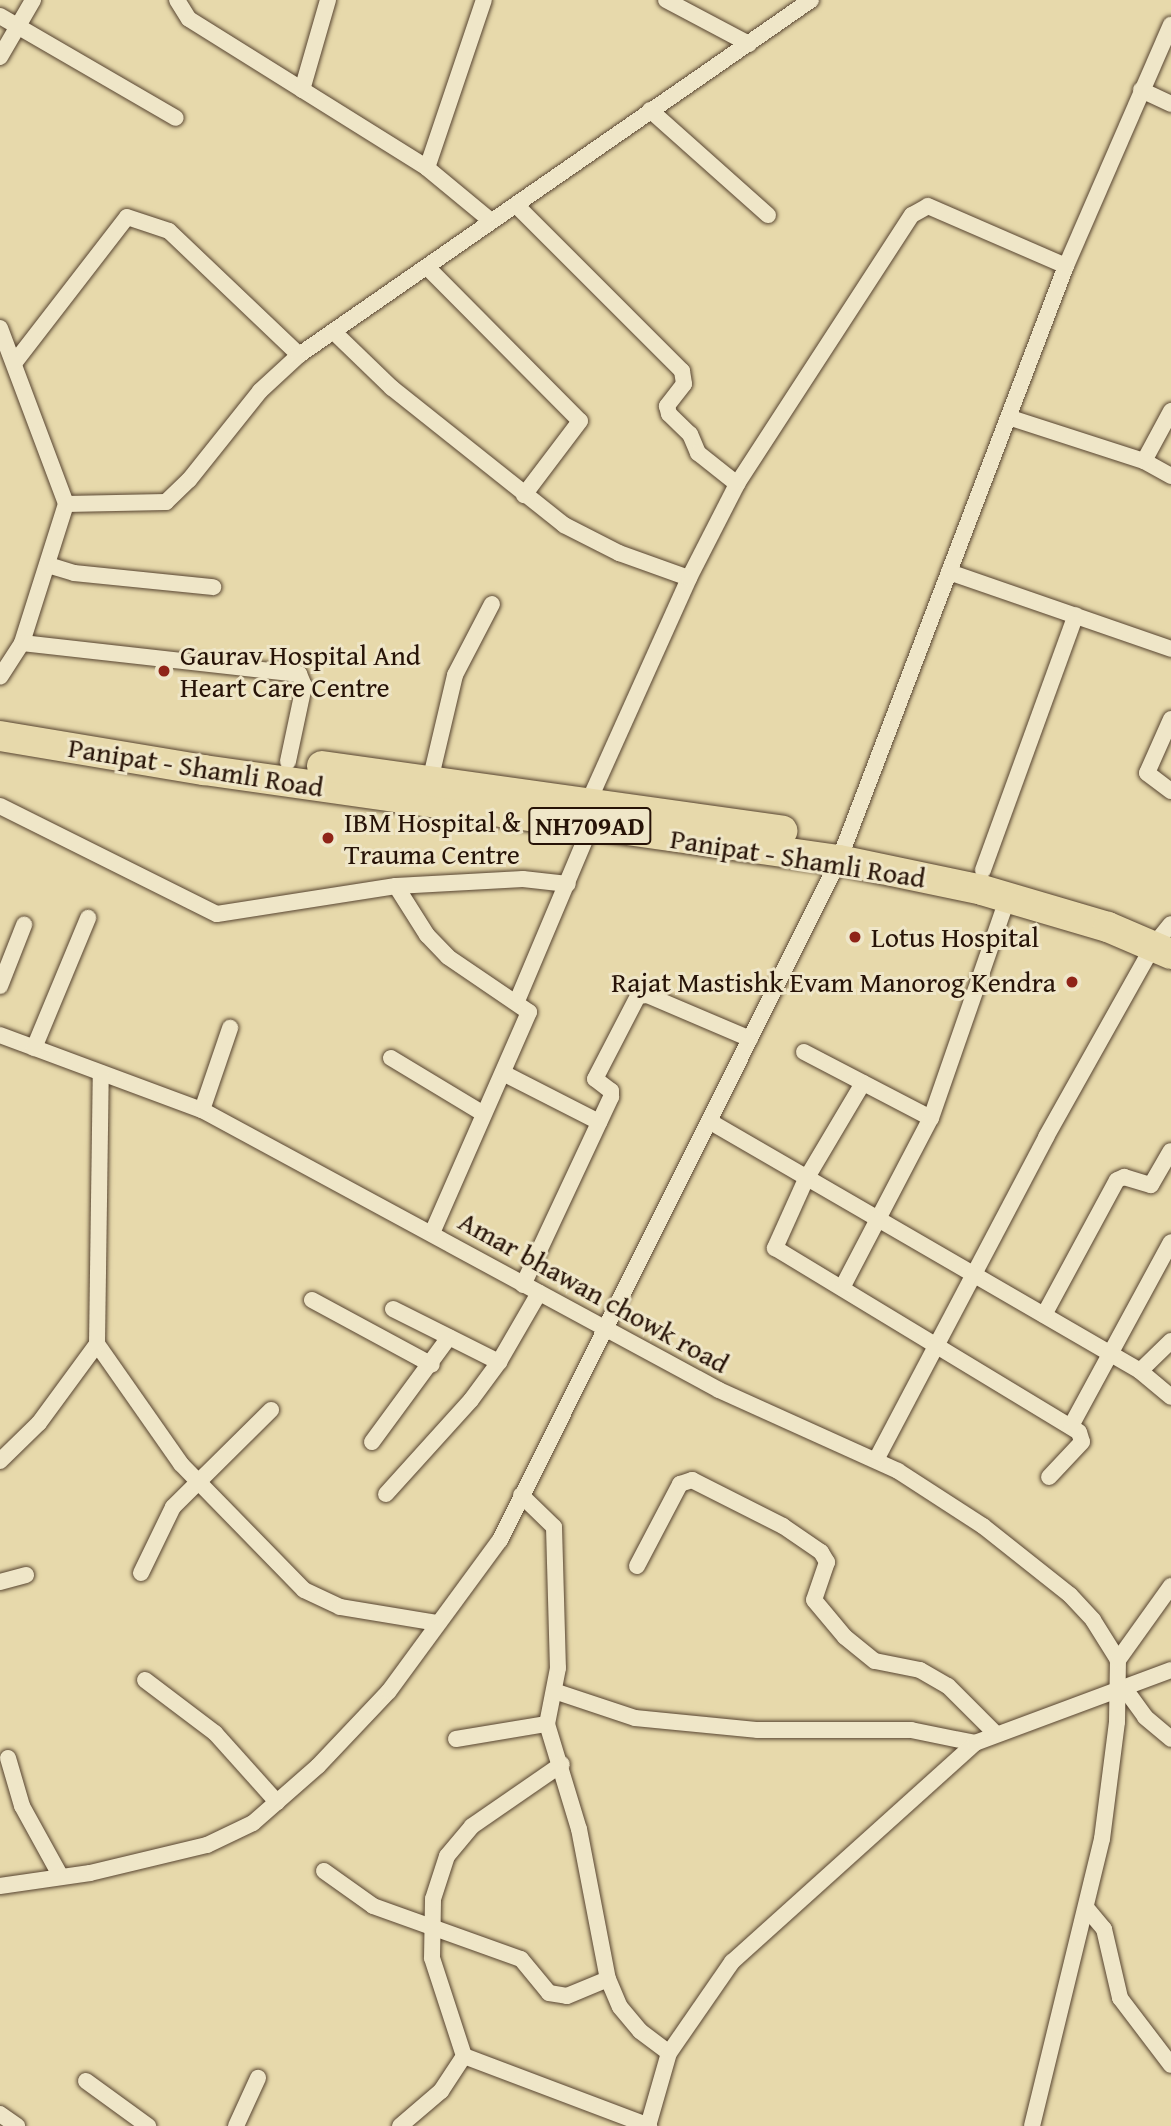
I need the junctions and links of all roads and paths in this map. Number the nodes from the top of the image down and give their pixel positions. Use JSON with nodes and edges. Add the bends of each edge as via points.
{"nodes":[{"id":1,"x":33,"y":0,"type":"edge"},
{"id":2,"x":177,"y":0,"type":"edge"},
{"id":3,"x":328,"y":0,"type":"edge"},
{"id":4,"x":484,"y":0,"type":"edge"},
{"id":5,"x":666,"y":0,"type":"edge"},
{"id":6,"x":811,"y":0,"type":"edge"},
{"id":7,"x":0,"y":16,"type":"edge"},
{"id":8,"x":1171,"y":25,"type":"edge"},
{"id":9,"x":19,"y":26,"type":"junction"},
{"id":10,"x":748,"y":44,"type":"junction"},
{"id":11,"x":0,"y":57,"type":"edge"},
{"id":12,"x":302,"y":90,"type":"junction"},
{"id":13,"x":1141,"y":90,"type":"junction"},
{"id":14,"x":1171,"y":104,"type":"edge"},
{"id":15,"x":650,"y":110,"type":"junction"},
{"id":16,"x":176,"y":118,"type":"dead end"},
{"id":17,"x":427,"y":168,"type":"junction"},
{"id":18,"x":516,"y":205,"type":"junction"},
{"id":19,"x":768,"y":215,"type":"dead end"},
{"id":20,"x":491,"y":221,"type":"junction"},
{"id":21,"x":1066,"y":266,"type":"junction"},
{"id":22,"x":429,"y":269,"type":"junction"},
{"id":23,"x":0,"y":328,"type":"edge"},
{"id":24,"x":335,"y":333,"type":"junction"},
{"id":25,"x":299,"y":355,"type":"junction"},
{"id":26,"x":15,"y":362,"type":"junction"},
{"id":27,"x":1171,"y":411,"type":"edge"},
{"id":28,"x":1011,"y":418,"type":"junction"},
{"id":29,"x":1144,"y":461,"type":"junction"},
{"id":30,"x":1171,"y":476,"type":"edge"},
{"id":31,"x":737,"y":484,"type":"junction"},
{"id":32,"x":524,"y":495,"type":"junction"},
{"id":33,"x":66,"y":504,"type":"junction"},
{"id":34,"x":48,"y":565,"type":"junction"},
{"id":35,"x":948,"y":572,"type":"junction"},
{"id":36,"x":689,"y":578,"type":"junction"},
{"id":37,"x":213,"y":587,"type":"dead end"},
{"id":38,"x":492,"y":604,"type":"dead end"},
{"id":39,"x":1076,"y":615,"type":"junction"},
{"id":40,"x":22,"y":643,"type":"junction"},
{"id":41,"x":1171,"y":649,"type":"edge"},
{"id":42,"x":0,"y":677,"type":"edge"},
{"id":43,"x":0,"y":715,"type":"edge"},
{"id":44,"x":1171,"y":719,"type":"edge"},
{"id":45,"x":0,"y":736,"type":"edge"},
{"id":46,"x":288,"y":761,"type":"junction"},
{"id":47,"x":430,"y":781,"type":"junction"},
{"id":48,"x":1171,"y":791,"type":"edge"},
{"id":49,"x":0,"y":806,"type":"edge"},
{"id":50,"x":590,"y":814,"type":"junction"},
{"id":51,"x":842,"y":850,"type":"junction"},
{"id":52,"x":983,"y":870,"type":"junction"},
{"id":53,"x":568,"y":884,"type":"junction"},
{"id":54,"x":396,"y":886,"type":"junction"},
{"id":55,"x":1008,"y":897,"type":"junction"},
{"id":56,"x":88,"y":918,"type":"dead end"},
{"id":57,"x":24,"y":925,"type":"dead end"},
{"id":58,"x":1166,"y":937,"type":"edge"},
{"id":59,"x":0,"y":986,"type":"edge"},
{"id":60,"x":517,"y":1001,"type":"junction"},
{"id":61,"x":230,"y":1028,"type":"dead end"},
{"id":62,"x":0,"y":1035,"type":"edge"},
{"id":63,"x":750,"y":1039,"type":"junction"},
{"id":64,"x":34,"y":1048,"type":"junction"},
{"id":65,"x":804,"y":1052,"type":"dead end"},
{"id":66,"x":391,"y":1058,"type":"dead end"},
{"id":67,"x":101,"y":1073,"type":"junction"},
{"id":68,"x":503,"y":1073,"type":"junction"},
{"id":69,"x":863,"y":1083,"type":"junction"},
{"id":70,"x":202,"y":1110,"type":"junction"},
{"id":71,"x":482,"y":1113,"type":"junction"},
{"id":72,"x":931,"y":1118,"type":"junction"},
{"id":73,"x":709,"y":1121,"type":"junction"},
{"id":74,"x":599,"y":1122,"type":"junction"},
{"id":75,"x":1171,"y":1151,"type":"edge"},
{"id":76,"x":806,"y":1179,"type":"junction"},
{"id":77,"x":877,"y":1221,"type":"junction"},
{"id":78,"x":432,"y":1233,"type":"junction"},
{"id":79,"x":1171,"y":1242,"type":"edge"},
{"id":80,"x":974,"y":1277,"type":"junction"},
{"id":81,"x":523,"y":1285,"type":"junction"},
{"id":82,"x":843,"y":1286,"type":"junction"},
{"id":83,"x":539,"y":1293,"type":"junction"},
{"id":84,"x":312,"y":1300,"type":"dead end"},
{"id":85,"x":393,"y":1309,"type":"dead end"},
{"id":86,"x":1044,"y":1315,"type":"junction"},
{"id":87,"x":606,"y":1327,"type":"junction"},
{"id":88,"x":449,"y":1337,"type":"junction"},
{"id":89,"x":1171,"y":1341,"type":"edge"},
{"id":90,"x":97,"y":1345,"type":"junction"},
{"id":91,"x":936,"y":1346,"type":"junction"},
{"id":92,"x":1112,"y":1356,"type":"junction"},
{"id":93,"x":499,"y":1363,"type":"junction"},
{"id":94,"x":432,"y":1365,"type":"junction"},
{"id":95,"x":1140,"y":1371,"type":"junction"},
{"id":96,"x":1171,"y":1397,"type":"edge"},
{"id":97,"x":271,"y":1410,"type":"dead end"},
{"id":98,"x":1071,"y":1426,"type":"junction"},
{"id":99,"x":372,"y":1442,"type":"dead end"},
{"id":100,"x":876,"y":1460,"type":"junction"},
{"id":101,"x":0,"y":1461,"type":"edge"},
{"id":102,"x":1049,"y":1477,"type":"dead end"},
{"id":103,"x":199,"y":1483,"type":"junction"},
{"id":104,"x":386,"y":1494,"type":"dead end"},
{"id":105,"x":521,"y":1495,"type":"junction"},
{"id":106,"x":637,"y":1566,"type":"dead end"},
{"id":107,"x":141,"y":1573,"type":"dead end"},
{"id":108,"x":26,"y":1575,"type":"dead end"},
{"id":109,"x":0,"y":1582,"type":"edge"},
{"id":110,"x":1171,"y":1586,"type":"edge"},
{"id":111,"x":438,"y":1623,"type":"junction"},
{"id":112,"x":1118,"y":1660,"type":"junction"},
{"id":113,"x":1171,"y":1670,"type":"edge"},
{"id":114,"x":145,"y":1681,"type":"dead end"},
{"id":115,"x":1122,"y":1690,"type":"junction"},
{"id":116,"x":554,"y":1691,"type":"junction"},
{"id":117,"x":547,"y":1724,"type":"junction"},
{"id":118,"x":995,"y":1733,"type":"junction"},
{"id":119,"x":1171,"y":1738,"type":"edge"},
{"id":120,"x":456,"y":1739,"type":"dead end"},
{"id":121,"x":975,"y":1743,"type":"junction"},
{"id":122,"x":8,"y":1758,"type":"dead end"},
{"id":123,"x":562,"y":1764,"type":"junction"},
{"id":124,"x":277,"y":1802,"type":"junction"},
{"id":125,"x":324,"y":1871,"type":"dead end"},
{"id":126,"x":60,"y":1875,"type":"junction"},
{"id":127,"x":0,"y":1886,"type":"edge"},
{"id":128,"x":1088,"y":1910,"type":"junction"},
{"id":129,"x":430,"y":1927,"type":"junction"},
{"id":130,"x":608,"y":1979,"type":"junction"},
{"id":131,"x":669,"y":2053,"type":"junction"},
{"id":132,"x":464,"y":2056,"type":"junction"},
{"id":133,"x":1171,"y":2064,"type":"edge"},
{"id":134,"x":258,"y":2078,"type":"dead end"},
{"id":135,"x":86,"y":2081,"type":"dead end"},
{"id":136,"x":0,"y":2114,"type":"edge"},
{"id":137,"x":17,"y":2126,"type":"edge"},
{"id":138,"x":148,"y":2126,"type":"edge"},
{"id":139,"x":236,"y":2126,"type":"edge"},
{"id":140,"x":400,"y":2126,"type":"edge"},
{"id":141,"x":648,"y":2126,"type":"edge"},
{"id":142,"x":1032,"y":2126,"type":"edge"}],
"edges":[{"from":1,"to":9,"type":"street"},
{"from":2,"to":12,"type":"street","via":[[189,19]]},
{"from":3,"to":12,"type":"street"},
{"from":4,"to":17,"type":"street"},
{"from":5,"to":10,"type":"street"},
{"from":6,"to":10,"type":"street"},
{"from":7,"to":9,"type":"street"},
{"from":8,"to":13,"type":"street"},
{"from":9,"to":11,"type":"street"},
{"from":9,"to":16,"type":"street"},
{"from":10,"to":15,"type":"street"},
{"from":12,"to":17,"type":"street"},
{"from":13,"to":14,"type":"street"},
{"from":13,"to":21,"type":"street"},
{"from":15,"to":18,"type":"street"},
{"from":15,"to":19,"type":"street"},
{"from":17,"to":20,"type":"street"},
{"from":18,"to":20,"type":"street"},
{"from":18,"to":31,"type":"street","via":[[682,370],[684,383],[667,406],[668,414],[690,434],[698,453]]},
{"from":20,"to":22,"type":"street"},
{"from":21,"to":28,"type":"street"},
{"from":21,"to":31,"type":"street","via":[[929,206],[917,210]]},
{"from":22,"to":24,"type":"street"},
{"from":22,"to":32,"type":"street","via":[[580,421]]},
{"from":23,"to":26,"type":"street"},
{"from":24,"to":25,"type":"street"},
{"from":24,"to":32,"type":"street","via":[[392,388]]},
{"from":25,"to":26,"type":"street","via":[[169,231],[127,217]]},
{"from":25,"to":33,"type":"street","via":[[260,391],[166,502]]},
{"from":26,"to":33,"type":"street"},
{"from":27,"to":29,"type":"street"},
{"from":28,"to":29,"type":"street"},
{"from":28,"to":35,"type":"street"},
{"from":29,"to":30,"type":"street"},
{"from":31,"to":36,"type":"street"},
{"from":32,"to":36,"type":"street","via":[[589,540]]},
{"from":33,"to":34,"type":"street"},
{"from":34,"to":37,"type":"street","via":[[74,573]]},
{"from":34,"to":40,"type":"street"},
{"from":35,"to":39,"type":"street"},
{"from":35,"to":51,"type":"street"},
{"from":36,"to":50,"type":"street"},
{"from":38,"to":47,"type":"street","via":[[454,675]]},
{"from":39,"to":41,"type":"street"},
{"from":39,"to":52,"type":"street"},
{"from":40,"to":42,"type":"street"},
{"from":40,"to":46,"type":"street","via":[[299,674],[304,686]]},
{"from":43,"to":46,"type":"highway","name":"Panipat - Shamli Road","number":"NH709AD"},
{"from":44,"to":48,"type":"street","via":[[1147,773]]},
{"from":45,"to":50,"type":"highway","name":"Panipat - Shamli Road","number":"NH709AD"},
{"from":46,"to":47,"type":"highway","name":"Panipat - Shamli Road","number":"NH709AD"},
{"from":47,"to":50,"type":"highway","name":"Panipat - Shamli Road","number":"NH709AD"},
{"from":49,"to":54,"type":"street","via":[[217,914]]},
{"from":50,"to":51,"type":"highway","name":"Panipat - Shamli Road","number":"NH709AD"},
{"from":50,"to":53,"type":"street"},
{"from":51,"to":52,"type":"highway","name":"Panipat - Shamli Road","number":"NH709AD"},
{"from":51,"to":55,"type":"highway","name":"Panipat - Shamli Road","number":"NH709AD"},
{"from":51,"to":63,"type":"street"},
{"from":52,"to":58,"type":"highway","name":"Panipat - Shamli Road","number":"NH709AD","via":[[1114,909]]},
{"from":53,"to":54,"type":"street","via":[[523,879]]},
{"from":53,"to":60,"type":"street"},
{"from":54,"to":60,"type":"street","via":[[427,935],[448,957]]},
{"from":55,"to":58,"type":"highway","name":"Panipat - Shamli Road","number":"NH709AD","via":[[1108,927]]},
{"from":55,"to":72,"type":"street"},
{"from":56,"to":64,"type":"street"},
{"from":57,"to":59,"type":"street"},
{"from":58,"to":80,"type":"street","via":[[1046,1137]]},
{"from":60,"to":68,"type":"street","via":[[527,1008],[529,1018]]},
{"from":61,"to":70,"type":"street"},
{"from":62,"to":64,"type":"street","name":"Amar bhawan chowk road"},
{"from":63,"to":73,"type":"street"},
{"from":63,"to":74,"type":"street","via":[[647,995],[638,996],[596,1077],[612,1095]]},
{"from":64,"to":67,"type":"street","name":"Amar bhawan chowk road"},
{"from":65,"to":69,"type":"street"},
{"from":66,"to":71,"type":"street"},
{"from":67,"to":70,"type":"street","name":"Amar bhawan chowk road"},
{"from":67,"to":90,"type":"street"},
{"from":68,"to":71,"type":"street"},
{"from":68,"to":74,"type":"street"},
{"from":69,"to":72,"type":"street"},
{"from":69,"to":76,"type":"street"},
{"from":70,"to":78,"type":"street","name":"Amar bhawan chowk road"},
{"from":71,"to":78,"type":"street"},
{"from":72,"to":77,"type":"street"},
{"from":73,"to":76,"type":"street"},
{"from":73,"to":87,"type":"street"},
{"from":74,"to":81,"type":"street"},
{"from":75,"to":86,"type":"street","via":[[1151,1185],[1124,1177],[1117,1180]]},
{"from":76,"to":77,"type":"street"},
{"from":76,"to":82,"type":"street","via":[[775,1248]]},
{"from":77,"to":80,"type":"street"},
{"from":77,"to":82,"type":"street"},
{"from":78,"to":81,"type":"street","name":"Amar bhawan chowk road"},
{"from":79,"to":92,"type":"street"},
{"from":80,"to":86,"type":"street"},
{"from":80,"to":91,"type":"street"},
{"from":81,"to":83,"type":"street","name":"Amar bhawan chowk road"},
{"from":82,"to":91,"type":"street"},
{"from":83,"to":87,"type":"street","name":"Amar bhawan chowk road"},
{"from":83,"to":93,"type":"street"},
{"from":84,"to":94,"type":"street"},
{"from":85,"to":88,"type":"street"},
{"from":86,"to":92,"type":"street"},
{"from":87,"to":100,"type":"street","name":"Amar bhawan chowk road","via":[[753,1408]]},
{"from":87,"to":105,"type":"street"},
{"from":88,"to":93,"type":"street"},
{"from":88,"to":94,"type":"street"},
{"from":89,"to":95,"type":"street"},
{"from":90,"to":101,"type":"street","via":[[39,1423]]},
{"from":90,"to":103,"type":"street"},
{"from":91,"to":98,"type":"street"},
{"from":91,"to":100,"type":"street"},
{"from":92,"to":95,"type":"street"},
{"from":92,"to":98,"type":"street"},
{"from":93,"to":104,"type":"street","via":[[416,1466]]},
{"from":94,"to":99,"type":"street"},
{"from":95,"to":96,"type":"street"},
{"from":97,"to":103,"type":"street"},
{"from":98,"to":102,"type":"street","via":[[1081,1434],[1082,1442]]},
{"from":100,"to":112,"type":"street","name":"Amar bhawan chowk road","via":[[983,1525],[1070,1595],[1093,1620]]},
{"from":103,"to":107,"type":"street","via":[[173,1507]]},
{"from":103,"to":111,"type":"street","via":[[304,1590],[340,1608]]},
{"from":105,"to":111,"type":"street","via":[[499,1540]]},
{"from":105,"to":116,"type":"street","via":[[554,1527],[558,1668]]},
{"from":106,"to":118,"type":"street","via":[[680,1484],[692,1480],[783,1526],[821,1552],[827,1562],[814,1600],[845,1637],[874,1661],[920,1670],[948,1686]]},
{"from":108,"to":109,"type":"street"},
{"from":110,"to":112,"type":"street"},
{"from":111,"to":124,"type":"street","via":[[389,1691]]},
{"from":112,"to":115,"type":"street"},
{"from":113,"to":115,"type":"street"},
{"from":114,"to":124,"type":"street","via":[[215,1733]]},
{"from":115,"to":118,"type":"street"},
{"from":115,"to":119,"type":"street","via":[[1144,1717]]},
{"from":115,"to":128,"type":"street"},
{"from":116,"to":117,"type":"street"},
{"from":116,"to":121,"type":"street","via":[[635,1718],[758,1730],[911,1730]]},
{"from":117,"to":120,"type":"street"},
{"from":117,"to":123,"type":"street"},
{"from":118,"to":121,"type":"street"},
{"from":121,"to":131,"type":"street","via":[[732,1962]]},
{"from":122,"to":126,"type":"street","via":[[22,1806]]},
{"from":123,"to":129,"type":"street","via":[[472,1826],[447,1856]]},
{"from":123,"to":130,"type":"street"},
{"from":124,"to":126,"type":"street","via":[[228,1838],[90,1873]]},
{"from":125,"to":129,"type":"street","via":[[373,1906]]},
{"from":126,"to":127,"type":"street"},
{"from":128,"to":133,"type":"street","via":[[1104,1929],[1126,2010]]},
{"from":128,"to":142,"type":"street"},
{"from":129,"to":130,"type":"street","via":[[521,1959],[541,1988],[556,1995],[566,1996]]},
{"from":129,"to":132,"type":"street","via":[[432,1958]]},
{"from":130,"to":131,"type":"street","via":[[620,2007],[640,2031]]},
{"from":131,"to":141,"type":"street"},
{"from":132,"to":140,"type":"street","via":[[441,2091]]},
{"from":132,"to":141,"type":"street"},
{"from":134,"to":139,"type":"street"},
{"from":135,"to":138,"type":"street"},
{"from":136,"to":137,"type":"street"}]}
